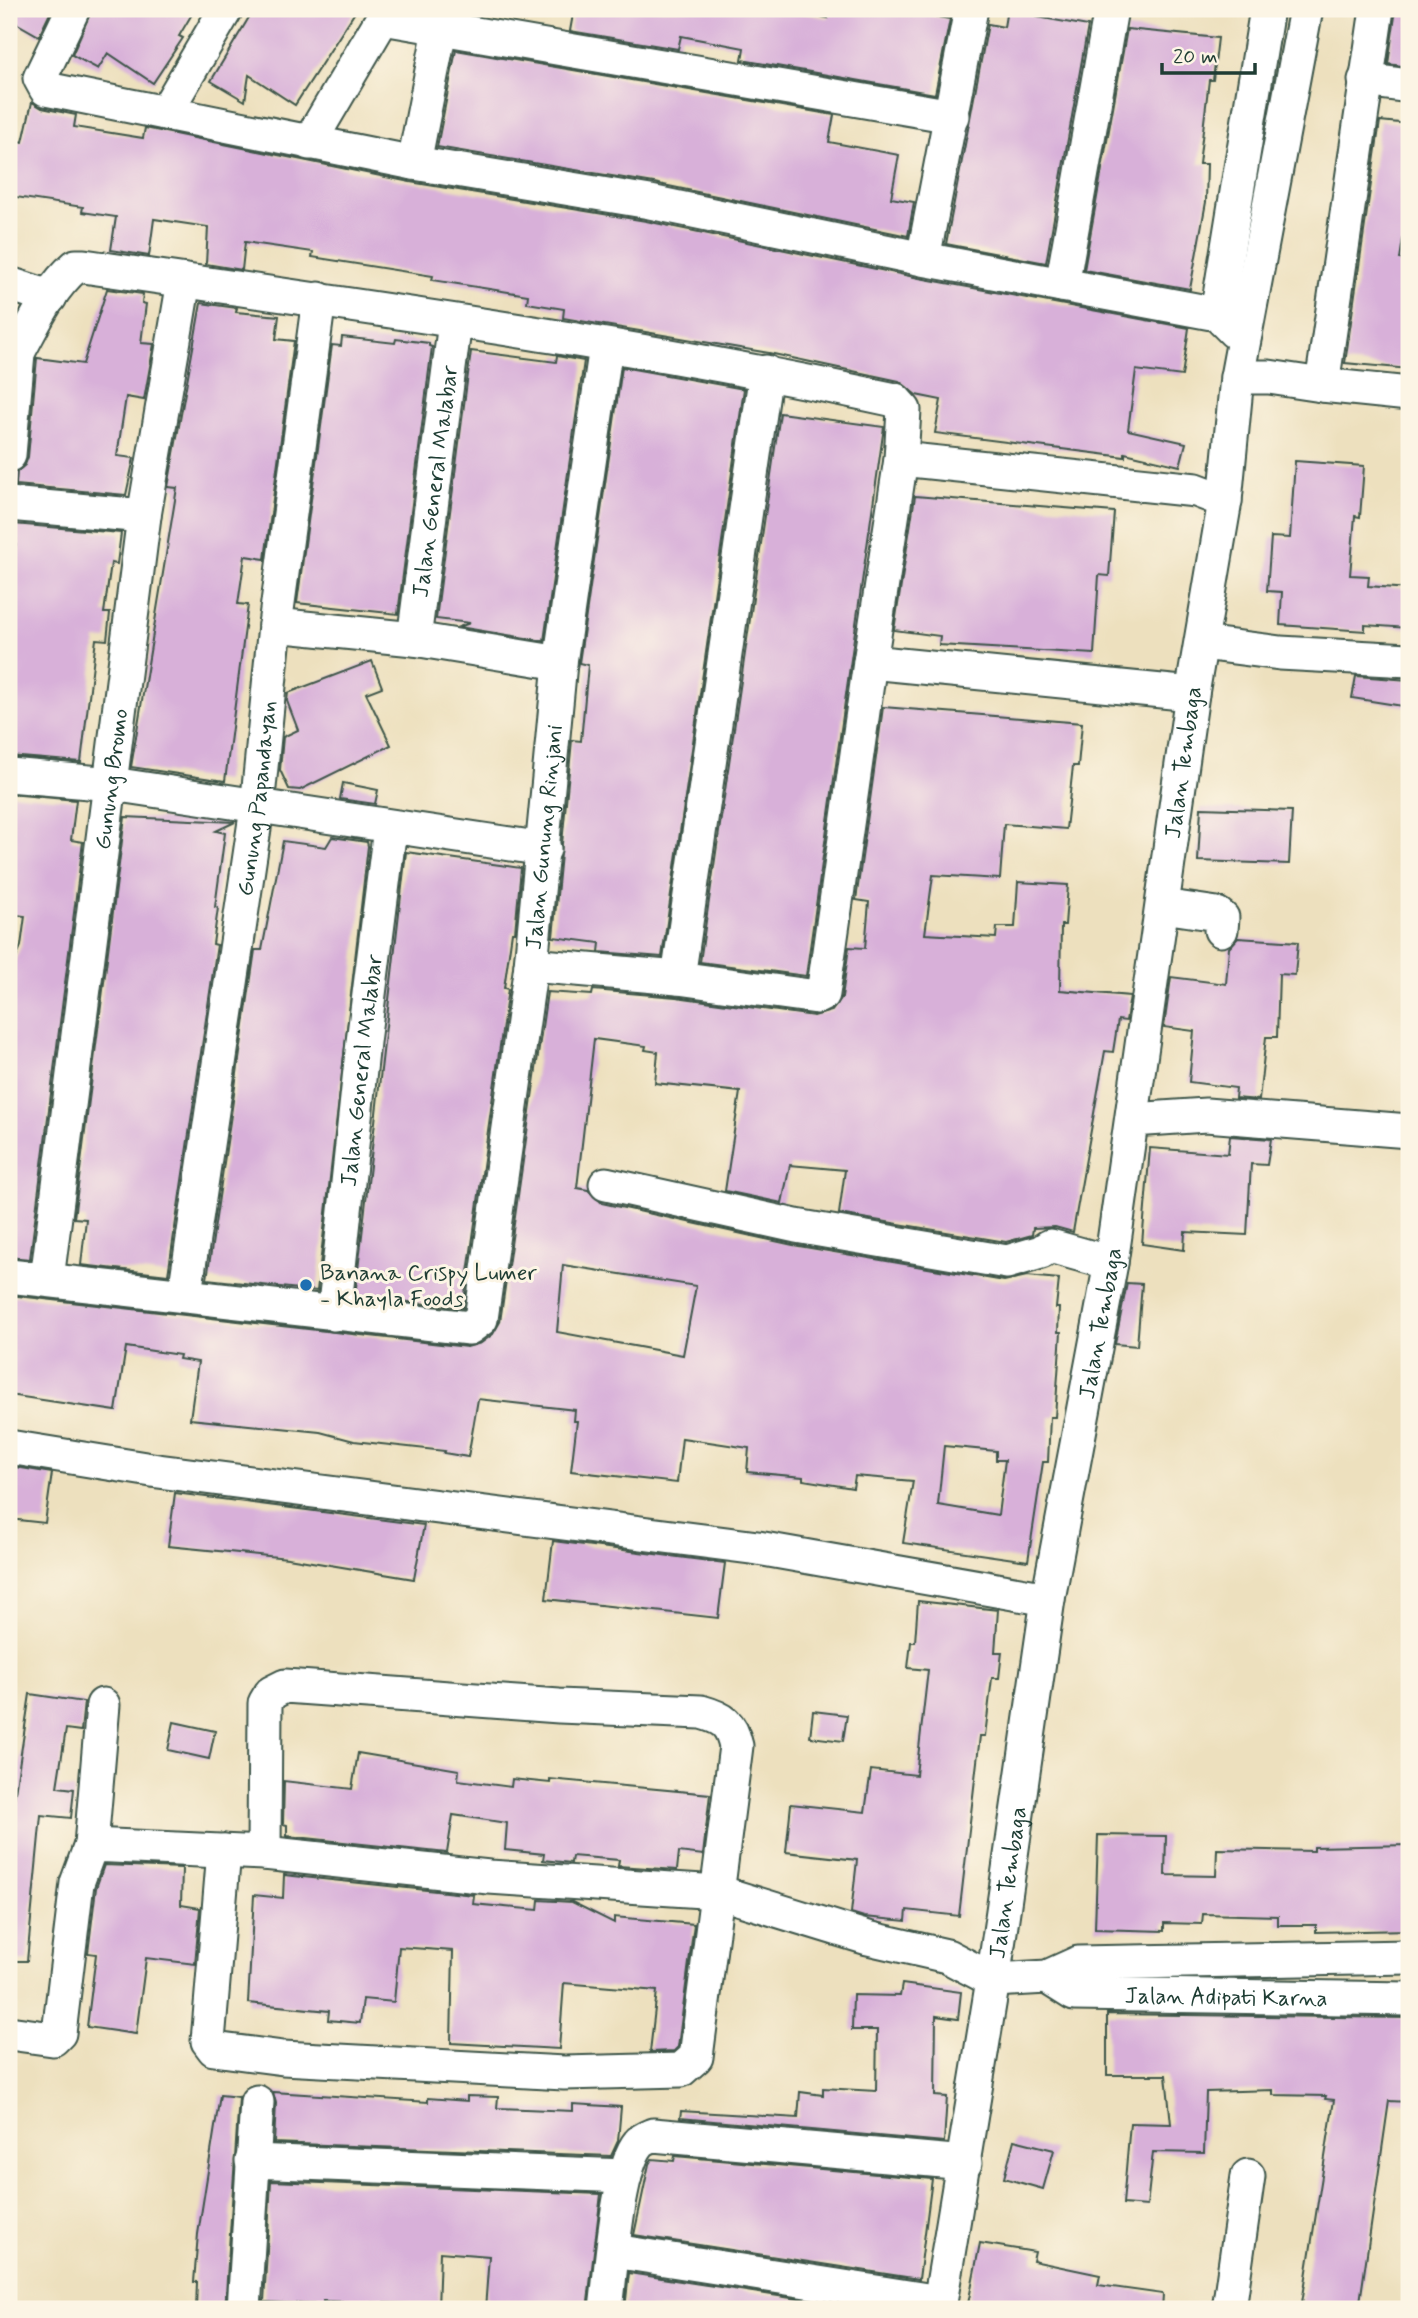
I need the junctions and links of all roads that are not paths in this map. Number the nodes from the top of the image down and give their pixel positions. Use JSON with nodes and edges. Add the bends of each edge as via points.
{"nodes":[{"id":1,"x":73,"y":9,"type":"edge"},
{"id":2,"x":226,"y":9,"type":"edge"},
{"id":3,"x":971,"y":9,"type":"edge"},
{"id":4,"x":1111,"y":9,"type":"edge"},
{"id":5,"x":1267,"y":9,"type":"edge"},
{"id":6,"x":1306,"y":9,"type":"edge"},
{"id":7,"x":1377,"y":9,"type":"edge"},
{"id":8,"x":386,"y":13,"type":"edge"},
{"id":9,"x":442,"y":18,"type":"edge"},
{"id":10,"x":1365,"y":80,"type":"junction"},
{"id":11,"x":1409,"y":86,"type":"edge"},
{"id":12,"x":165,"y":113,"type":"junction"},
{"id":13,"x":952,"y":116,"type":"junction"},
{"id":14,"x":309,"y":143,"type":"junction"},
{"id":15,"x":414,"y":163,"type":"junction"},
{"id":16,"x":923,"y":258,"type":"junction"},
{"id":17,"x":184,"y":281,"type":"junction"},
{"id":18,"x":9,"y":284,"type":"edge"},
{"id":19,"x":1062,"y":285,"type":"junction"},
{"id":20,"x":50,"y":297,"type":"junction"},
{"id":21,"x":319,"y":299,"type":"junction"},
{"id":22,"x":1217,"y":314,"type":"junction"},
{"id":23,"x":455,"y":323,"type":"junction"},
{"id":24,"x":1245,"y":334,"type":"junction"},
{"id":25,"x":606,"y":346,"type":"junction"},
{"id":26,"x":13,"y":361,"type":"edge"},
{"id":27,"x":765,"y":372,"type":"junction"},
{"id":28,"x":1282,"y":380,"type":"junction"},
{"id":29,"x":1409,"y":394,"type":"edge"},
{"id":30,"x":9,"y":456,"type":"edge"},
{"id":31,"x":901,"y":459,"type":"junction"},
{"id":32,"x":1225,"y":501,"type":"junction"},
{"id":33,"x":9,"y":504,"type":"edge"},
{"id":34,"x":145,"y":516,"type":"junction"},
{"id":35,"x":275,"y":625,"type":"junction"},
{"id":36,"x":414,"y":639,"type":"junction"},
{"id":37,"x":1202,"y":643,"type":"junction"},
{"id":38,"x":1409,"y":660,"type":"edge"},
{"id":39,"x":870,"y":662,"type":"junction"},
{"id":40,"x":560,"y":663,"type":"junction"},
{"id":41,"x":1192,"y":694,"type":"junction"},
{"id":42,"x":9,"y":775,"type":"edge"},
{"id":43,"x":112,"y":784,"type":"junction"},
{"id":44,"x":257,"y":808,"type":"junction"},
{"id":45,"x":390,"y":828,"type":"junction"},
{"id":46,"x":544,"y":849,"type":"junction"},
{"id":47,"x":531,"y":965,"type":"junction"},
{"id":48,"x":678,"y":978,"type":"junction"},
{"id":49,"x":1149,"y":1118,"type":"junction"},
{"id":50,"x":1409,"y":1131,"type":"edge"},
{"id":51,"x":606,"y":1184,"type":"dead end"},
{"id":52,"x":1111,"y":1262,"type":"junction"},
{"id":53,"x":9,"y":1276,"type":"edge"},
{"id":54,"x":47,"y":1279,"type":"junction"},
{"id":55,"x":185,"y":1293,"type":"junction"},
{"id":56,"x":334,"y":1314,"type":"junction"},
{"id":57,"x":9,"y":1447,"type":"edge"},
{"id":58,"x":1048,"y":1599,"type":"junction"},
{"id":59,"x":103,"y":1705,"type":"dead end"},
{"id":60,"x":91,"y":1845,"type":"junction"},
{"id":61,"x":224,"y":1851,"type":"junction"},
{"id":62,"x":264,"y":1853,"type":"junction"},
{"id":63,"x":718,"y":1892,"type":"junction"},
{"id":64,"x":1409,"y":1957,"type":"edge"},
{"id":65,"x":1023,"y":1979,"type":"junction"},
{"id":66,"x":1409,"y":1999,"type":"edge"},
{"id":67,"x":9,"y":2033,"type":"edge"},
{"id":68,"x":257,"y":2102,"type":"dead end"},
{"id":69,"x":252,"y":2161,"type":"junction"},
{"id":70,"x":965,"y":2163,"type":"junction"},
{"id":71,"x":625,"y":2176,"type":"junction"},
{"id":72,"x":1248,"y":2176,"type":"dead end"},
{"id":73,"x":614,"y":2251,"type":"junction"},
{"id":74,"x":939,"y":2306,"type":"edge"},
{"id":75,"x":244,"y":2309,"type":"edge"},
{"id":76,"x":606,"y":2309,"type":"edge"},
{"id":77,"x":1229,"y":2309,"type":"edge"}],
"edges":[{"from":1,"to":12,"type":"street","via":[[41,85]]},
{"from":2,"to":12,"type":"street"},
{"from":3,"to":13,"type":"street"},
{"from":4,"to":19,"type":"street"},
{"from":5,"to":22,"type":"street"},
{"from":6,"to":24,"type":"street","name":"Jalan Tembaga"},
{"from":7,"to":10,"type":"street"},
{"from":8,"to":9,"type":"street"},
{"from":8,"to":14,"type":"street"},
{"from":9,"to":13,"type":"street"},
{"from":9,"to":15,"type":"street"},
{"from":10,"to":11,"type":"street"},
{"from":10,"to":28,"type":"street"},
{"from":12,"to":14,"type":"street"},
{"from":13,"to":16,"type":"street"},
{"from":14,"to":15,"type":"street"},
{"from":15,"to":16,"type":"street","via":[[650,202]]},
{"from":16,"to":19,"type":"street"},
{"from":17,"to":20,"type":"street","via":[[76,266]]},
{"from":17,"to":21,"type":"street"},
{"from":17,"to":34,"type":"street","name":"Gunung Bromo"},
{"from":18,"to":20,"type":"street"},
{"from":19,"to":22,"type":"street"},
{"from":20,"to":26,"type":"street"},
{"from":21,"to":23,"type":"street"},
{"from":21,"to":35,"type":"street","name":"Gunung Papandayan"},
{"from":22,"to":24,"type":"street","via":[[1235,332]]},
{"from":23,"to":25,"type":"street"},
{"from":23,"to":36,"type":"street","name":"Jalan General Malabar"},
{"from":24,"to":28,"type":"street","name":"Jalan Tembaga"},
{"from":25,"to":27,"type":"street"},
{"from":25,"to":40,"type":"street","name":"Jalan Gunung Rinjani"},
{"from":26,"to":30,"type":"street"},
{"from":27,"to":31,"type":"street","via":[[899,403],[904,410]]},
{"from":27,"to":48,"type":"street"},
{"from":28,"to":29,"type":"street"},
{"from":28,"to":32,"type":"street","name":"Jalan Tembaga"},
{"from":31,"to":32,"type":"street","via":[[1196,490]]},
{"from":31,"to":39,"type":"street"},
{"from":32,"to":37,"type":"street","name":"Jalan Tembaga"},
{"from":33,"to":34,"type":"street"},
{"from":34,"to":43,"type":"street","name":"Gunung Bromo"},
{"from":35,"to":36,"type":"street"},
{"from":35,"to":44,"type":"street","name":"Gunung Papandayan"},
{"from":36,"to":40,"type":"street"},
{"from":37,"to":38,"type":"street","via":[[1280,653]]},
{"from":37,"to":41,"type":"street","name":"Jalan Tembaga"},
{"from":39,"to":41,"type":"street"},
{"from":39,"to":48,"type":"street","via":[[825,992],[817,997]]},
{"from":40,"to":46,"type":"street","name":"Jalan Gunung Rinjani"},
{"from":41,"to":49,"type":"street","name":"Jalan Tembaga","via":[[1189,914]]},
{"from":42,"to":43,"type":"street"},
{"from":43,"to":44,"type":"street"},
{"from":43,"to":54,"type":"street","name":"Gunung Bromo"},
{"from":44,"to":45,"type":"street"},
{"from":44,"to":55,"type":"street","name":"Gunung Papandayan"},
{"from":45,"to":46,"type":"street"},
{"from":45,"to":56,"type":"street","name":"Jalan General Malabar"},
{"from":46,"to":47,"type":"street","name":"Jalan Gunung Rinjani"},
{"from":47,"to":48,"type":"street"},
{"from":47,"to":56,"type":"street","name":"Jalan Gunung Rinjani","via":[[481,1318],[469,1328]]},
{"from":49,"to":50,"type":"street","via":[[1206,1115]]},
{"from":49,"to":52,"type":"street","name":"Jalan Tembaga"},
{"from":51,"to":52,"type":"street","via":[[796,1226],[1007,1262],[1050,1247]]},
{"from":52,"to":58,"type":"street","name":"Jalan Tembaga"},
{"from":53,"to":54,"type":"street"},
{"from":54,"to":55,"type":"street"},
{"from":55,"to":56,"type":"street"},
{"from":57,"to":58,"type":"street","via":[[159,1471],[758,1548]]},
{"from":58,"to":65,"type":"street","name":"Jalan Tembaga"},
{"from":59,"to":60,"type":"street"},
{"from":60,"to":61,"type":"street"},
{"from":60,"to":67,"type":"street","via":[[77,1883],[60,2033],[53,2039]]},
{"from":61,"to":62,"type":"street"},
{"from":61,"to":63,"type":"street","via":[[208,2041],[223,2052],[283,2058],[564,2073],[681,2070],[696,2057]]},
{"from":62,"to":63,"type":"street","via":[[489,1877]]},
{"from":62,"to":63,"type":"street","via":[[265,1703],[271,1693],[285,1686],[701,1712],[722,1718],[733,1730],[736,1746]]},
{"from":63,"to":65,"type":"street"},
{"from":64,"to":65,"type":"street","name":"Jalan Adipati Karna","via":[[1078,1963]]},
{"from":65,"to":66,"type":"street","name":"Jalan Adipati Karna","via":[[1074,1994]]},
{"from":65,"to":70,"type":"street","name":"Jalan Tembaga"},
{"from":68,"to":69,"type":"street"},
{"from":69,"to":71,"type":"street"},
{"from":69,"to":75,"type":"street"},
{"from":70,"to":71,"type":"street","via":[[653,2135],[637,2145]]},
{"from":70,"to":74,"type":"street","name":"Jalan Tembaga"},
{"from":71,"to":73,"type":"street"},
{"from":72,"to":77,"type":"street"},
{"from":73,"to":74,"type":"street"},
{"from":73,"to":76,"type":"street"}]}
